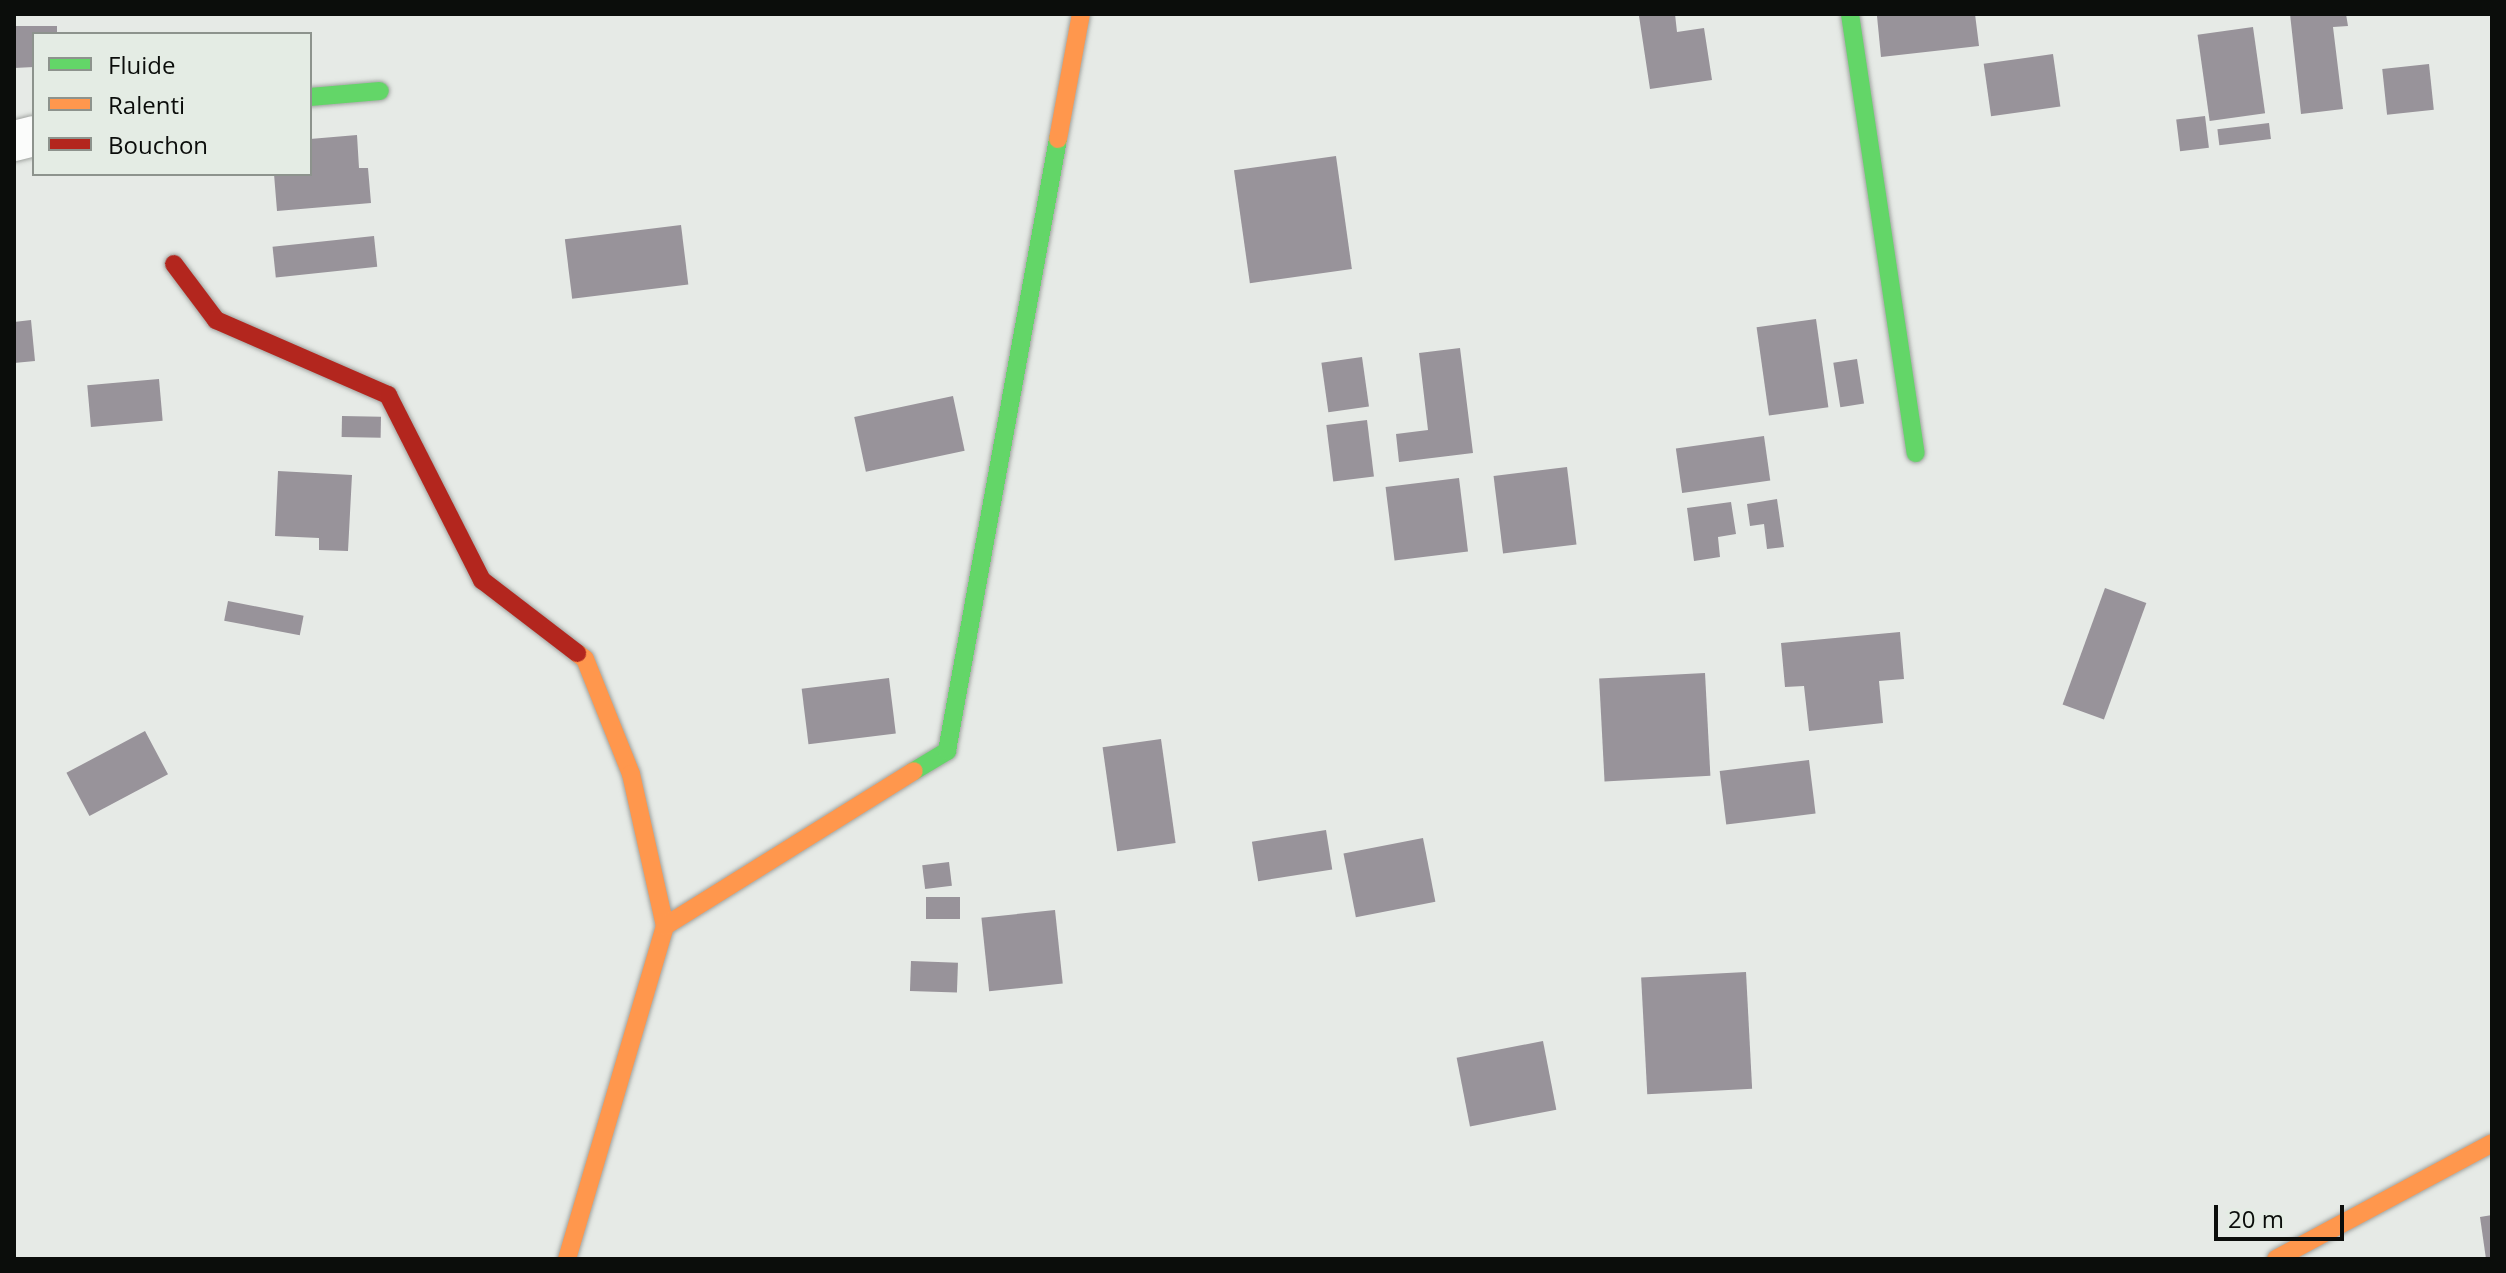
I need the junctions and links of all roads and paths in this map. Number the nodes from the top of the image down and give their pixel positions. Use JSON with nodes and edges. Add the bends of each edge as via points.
{"nodes":[{"id":1,"x":1081,"y":14,"type":"edge"},
{"id":2,"x":1850,"y":14,"type":"edge"},
{"id":3,"x":380,"y":91,"type":"dead end"},
{"id":4,"x":312,"y":97,"type":"edge"},
{"id":5,"x":174,"y":264,"type":"dead end"},
{"id":6,"x":1916,"y":453,"type":"dead end"},
{"id":7,"x":665,"y":926,"type":"junction"},
{"id":8,"x":2492,"y":1143,"type":"edge"},
{"id":9,"x":2280,"y":1258,"type":"edge"},
{"id":10,"x":567,"y":1259,"type":"edge"}],
"edges":[{"from":1,"to":7,"type":"street","via":[[947,751]]},
{"from":2,"to":6,"type":"street"},
{"from":3,"to":4,"type":"street"},
{"from":5,"to":7,"type":"street","via":[[216,320],[388,395],[482,580],[585,659],[631,774]]},
{"from":7,"to":10,"type":"street"},
{"from":8,"to":9,"type":"street"}]}
